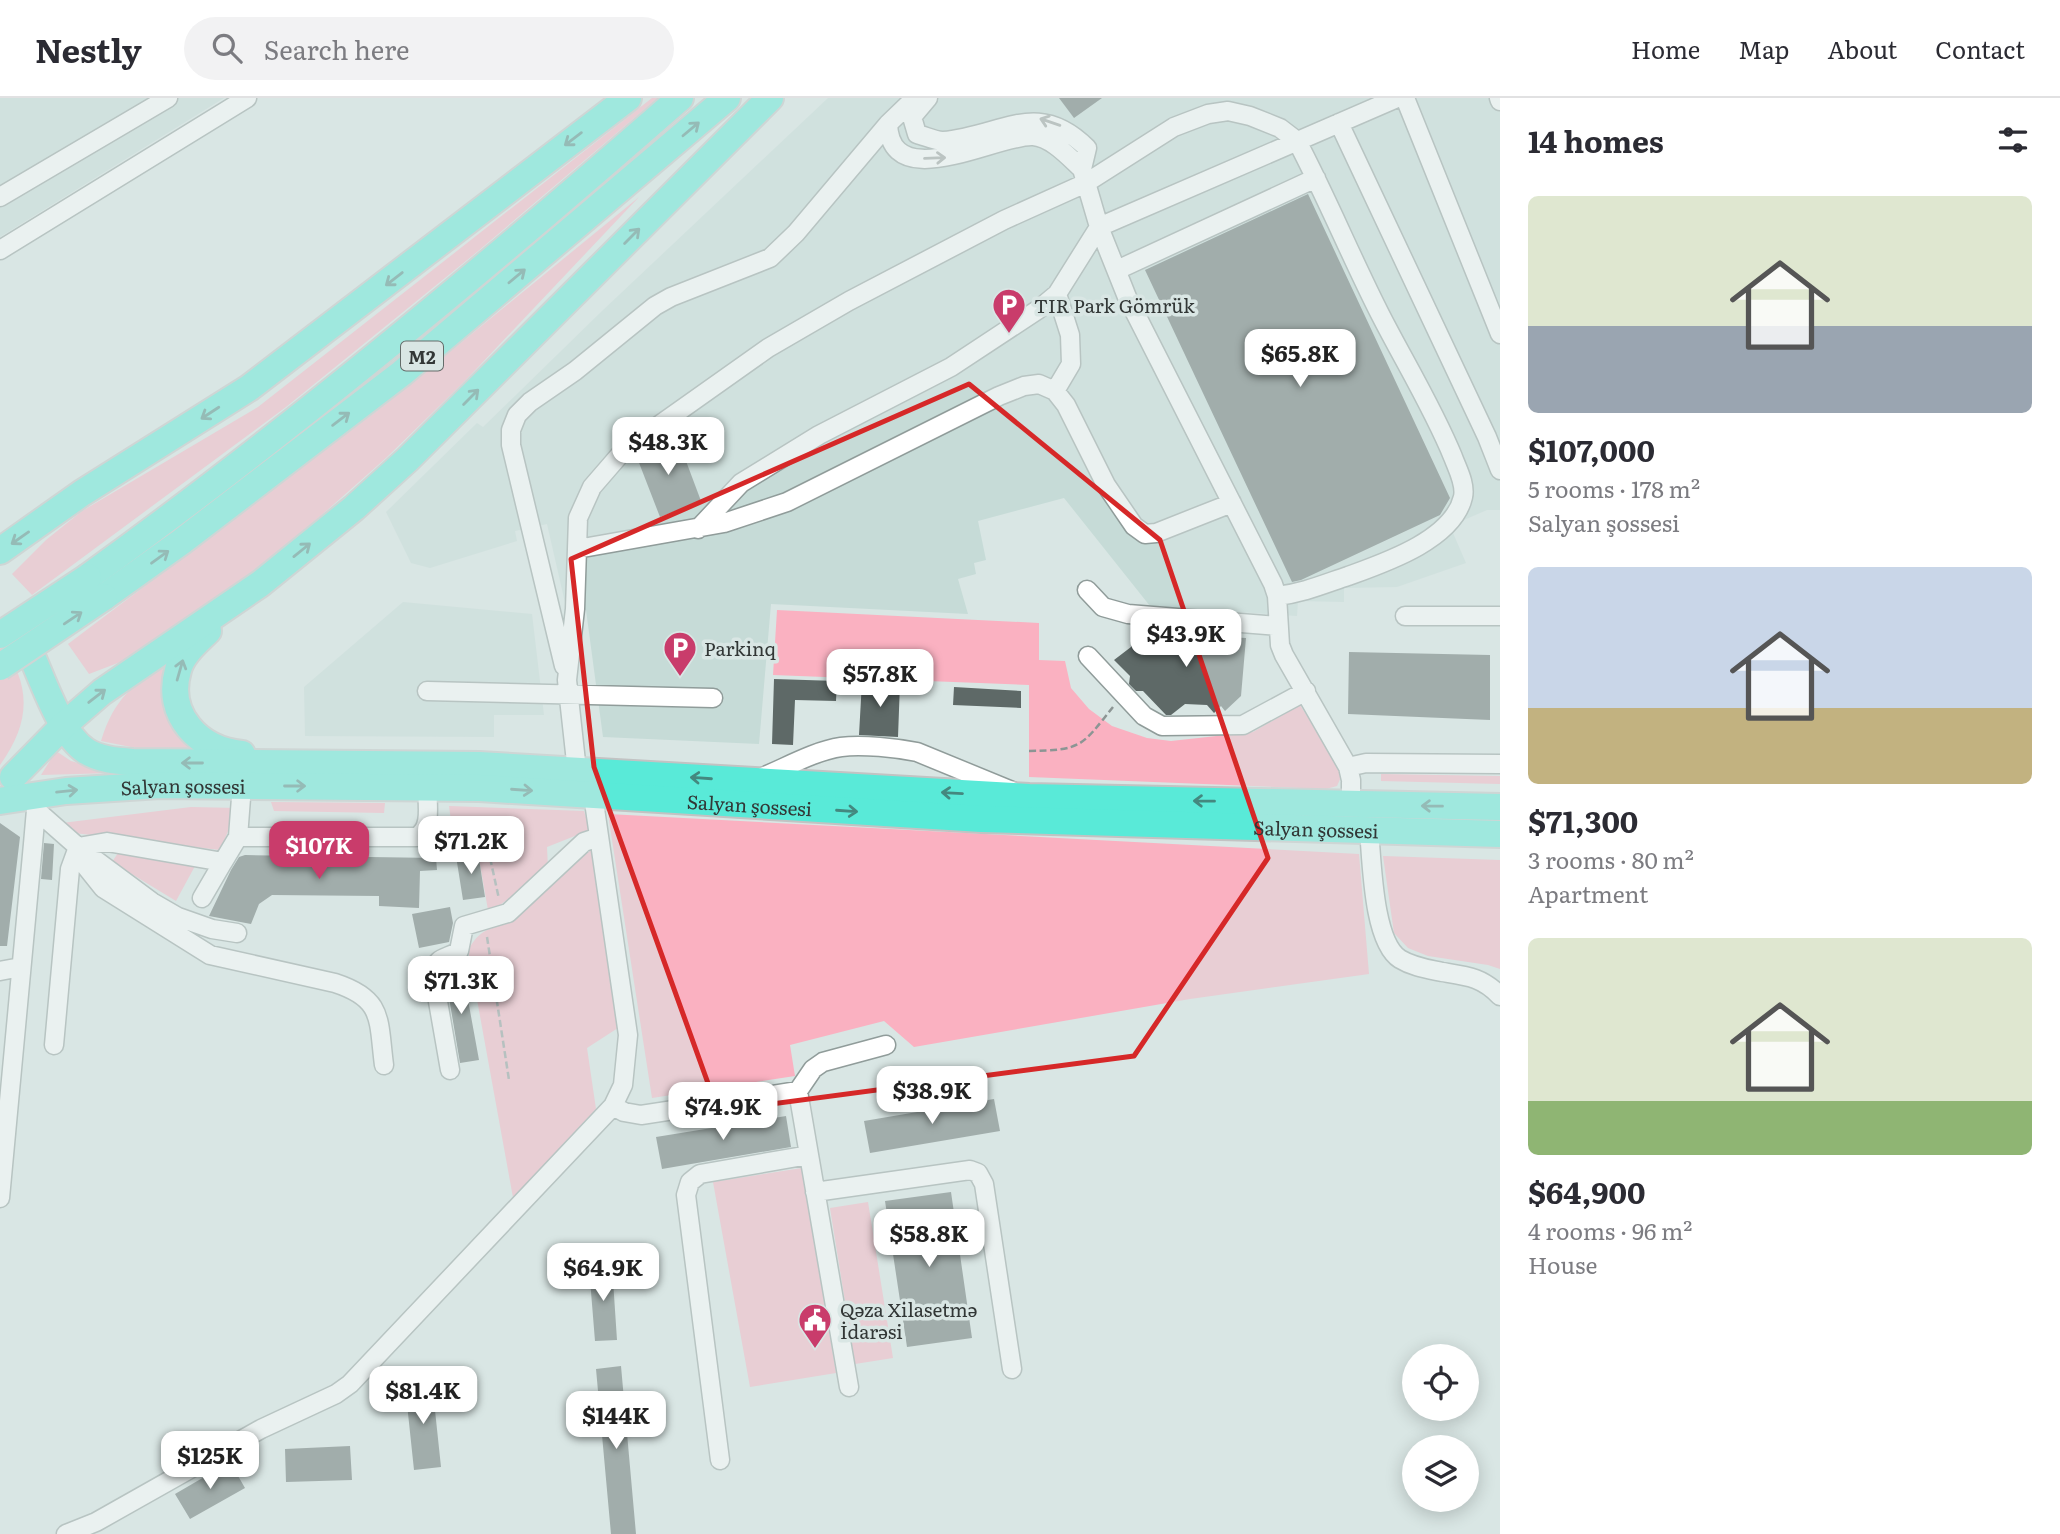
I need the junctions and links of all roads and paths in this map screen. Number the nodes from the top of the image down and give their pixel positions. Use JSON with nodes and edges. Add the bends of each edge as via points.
{"nodes":[{"id":1,"x":168,"y":98,"type":"edge"},
{"id":2,"x":247,"y":98,"type":"edge"},
{"id":3,"x":628,"y":98,"type":"edge"},
{"id":4,"x":680,"y":98,"type":"edge"},
{"id":5,"x":727,"y":98,"type":"edge"},
{"id":6,"x":770,"y":98,"type":"edge"},
{"id":7,"x":915,"y":98,"type":"edge"},
{"id":8,"x":928,"y":98,"type":"edge"},
{"id":9,"x":1397,"y":98,"type":"edge"},
{"id":10,"x":1405,"y":98,"type":"edge"},
{"id":11,"x":1339,"y":123,"type":"junction"},
{"id":12,"x":888,"y":124,"type":"junction"},
{"id":13,"x":1297,"y":141,"type":"junction"},
{"id":14,"x":1084,"y":176,"type":"junction"},
{"id":15,"x":1317,"y":178,"type":"junction"},
{"id":16,"x":0,"y":197,"type":"edge"},
{"id":17,"x":1099,"y":227,"type":"junction"},
{"id":18,"x":0,"y":250,"type":"edge"},
{"id":19,"x":1117,"y":270,"type":"junction"},
{"id":20,"x":1057,"y":294,"type":"junction"},
{"id":21,"x":1500,"y":334,"type":"edge"},
{"id":22,"x":1055,"y":391,"type":"junction"},
{"id":23,"x":1500,"y":470,"type":"edge"},
{"id":24,"x":1232,"y":503,"type":"junction"},
{"id":25,"x":698,"y":529,"type":"junction"},
{"id":26,"x":576,"y":549,"type":"junction"},
{"id":27,"x":0,"y":551,"type":"edge"},
{"id":28,"x":260,"y":584,"type":"junction"},
{"id":29,"x":96,"y":587,"type":"junction"},
{"id":30,"x":1087,"y":590,"type":"dead end"},
{"id":31,"x":1277,"y":596,"type":"junction"},
{"id":32,"x":0,"y":614,"type":"edge"},
{"id":33,"x":1405,"y":616,"type":"dead end"},
{"id":34,"x":1500,"y":616,"type":"edge"},
{"id":35,"x":1278,"y":626,"type":"junction"},
{"id":36,"x":0,"y":635,"type":"edge"},
{"id":37,"x":30,"y":652,"type":"junction"},
{"id":38,"x":1088,"y":656,"type":"dead end"},
{"id":39,"x":0,"y":667,"type":"edge"},
{"id":40,"x":568,"y":687,"type":"junction"},
{"id":41,"x":427,"y":691,"type":"dead end"},
{"id":42,"x":1306,"y":691,"type":"junction"},
{"id":43,"x":1124,"y":694,"type":"junction"},
{"id":44,"x":713,"y":698,"type":"dead end"},
{"id":45,"x":64,"y":724,"type":"junction"},
{"id":46,"x":1030,"y":751,"type":"dead end"},
{"id":47,"x":334,"y":763,"type":"junction"},
{"id":48,"x":1500,"y":764,"type":"edge"},
{"id":49,"x":1348,"y":767,"type":"junction"},
{"id":50,"x":577,"y":771,"type":"junction"},
{"id":51,"x":751,"y":782,"type":"junction"},
{"id":52,"x":6,"y":783,"type":"edge"},
{"id":53,"x":242,"y":785,"type":"junction"},
{"id":54,"x":428,"y":787,"type":"junction"},
{"id":55,"x":593,"y":795,"type":"junction"},
{"id":56,"x":1029,"y":797,"type":"junction"},
{"id":57,"x":0,"y":801,"type":"edge"},
{"id":58,"x":34,"y":803,"type":"junction"},
{"id":59,"x":1351,"y":804,"type":"junction"},
{"id":60,"x":1500,"y":807,"type":"edge"},
{"id":61,"x":427,"y":826,"type":"junction"},
{"id":62,"x":1369,"y":830,"type":"junction"},
{"id":63,"x":1500,"y":834,"type":"edge"},
{"id":64,"x":238,"y":837,"type":"junction"},
{"id":65,"x":599,"y":837,"type":"junction"},
{"id":66,"x":78,"y":847,"type":"junction"},
{"id":67,"x":223,"y":862,"type":"junction"},
{"id":68,"x":202,"y":898,"type":"dead end"},
{"id":69,"x":493,"y":917,"type":"junction"},
{"id":70,"x":237,"y":933,"type":"dead end"},
{"id":71,"x":21,"y":967,"type":"junction"},
{"id":72,"x":0,"y":971,"type":"edge"},
{"id":73,"x":1500,"y":996,"type":"edge"},
{"id":74,"x":54,"y":1045,"type":"dead end"},
{"id":75,"x":886,"y":1045,"type":"dead end"},
{"id":76,"x":384,"y":1065,"type":"dead end"},
{"id":77,"x":450,"y":1070,"type":"dead end"},
{"id":78,"x":509,"y":1080,"type":"dead end"},
{"id":79,"x":798,"y":1091,"type":"junction"},
{"id":80,"x":4,"y":1100,"type":"edge"},
{"id":81,"x":613,"y":1106,"type":"junction"},
{"id":82,"x":809,"y":1155,"type":"junction"},
{"id":83,"x":2,"y":1157,"type":"edge"},
{"id":84,"x":815,"y":1192,"type":"junction"},
{"id":85,"x":0,"y":1198,"type":"edge"},
{"id":86,"x":1012,"y":1369,"type":"dead end"},
{"id":87,"x":849,"y":1387,"type":"dead end"},
{"id":88,"x":720,"y":1460,"type":"dead end"},
{"id":89,"x":66,"y":1534,"type":"edge"}],
"edges":[{"from":1,"to":16,"type":"street"},
{"from":2,"to":18,"type":"street"},
{"from":3,"to":27,"type":"highway","one_way":true,"via":[[260,380]]},
{"from":4,"to":29,"type":"highway","number":"M2","via":[[394,342],[163,522]]},
{"from":29,"to":5,"type":"highway","number":"M2","one_way":true,"via":[[181,542],[401,373]]},
{"from":28,"to":6,"type":"highway","one_way":true,"via":[[408,459]]},
{"from":7,"to":12,"type":"street"},
{"from":14,"to":8,"type":"street","one_way":true,"via":[[1087,148],[1056,122],[1036,117],[940,141],[917,134],[912,117]]},
{"from":9,"to":11,"type":"street"},
{"from":10,"to":21,"type":"street"},
{"from":11,"to":13,"type":"street"},
{"from":11,"to":23,"type":"street"},
{"from":12,"to":14,"type":"street","one_way":true,"via":[[888,139],[898,151],[917,158],[941,159],[1033,136],[1050,142]]},
{"from":12,"to":40,"type":"street","via":[[770,258],[655,306],[517,415],[511,445]]},
{"from":13,"to":14,"type":"street","via":[[1250,116],[1228,111],[1208,114],[1174,127]]},
{"from":13,"to":15,"type":"street"},
{"from":13,"to":17,"type":"street"},
{"from":14,"to":17,"type":"street"},
{"from":14,"to":26,"type":"street","via":[[768,348],[624,450],[592,487],[578,518]]},
{"from":15,"to":19,"type":"street"},
{"from":15,"to":31,"type":"street","via":[[1451,454],[1463,496],[1444,526],[1396,559],[1300,593]]},
{"from":17,"to":19,"type":"street"},
{"from":17,"to":20,"type":"street"},
{"from":19,"to":24,"type":"street"},
{"from":20,"to":22,"type":"street","via":[[1070,335],[1072,364]]},
{"from":20,"to":25,"type":"street","via":[[951,367],[818,435],[741,483]]},
{"from":22,"to":24,"type":"street","via":[[1106,485],[1134,526],[1145,534]]},
{"from":22,"to":25,"type":"street","via":[[1039,384],[1024,386],[787,502]]},
{"from":24,"to":31,"type":"street"},
{"from":25,"to":26,"type":"street"},
{"from":26,"to":40,"type":"street"},
{"from":45,"to":28,"type":"highway","one_way":true,"via":[[102,692]]},
{"from":47,"to":28,"type":"highway","one_way":true,"via":[[215,748],[200,740],[179,709],[178,670],[185,655]]},
{"from":29,"to":36,"type":"highway","bridge":true},
{"from":39,"to":29,"type":"highway","one_way":true,"bridge":true},
{"from":30,"to":35,"type":"street","via":[[1103,607],[1128,614]]},
{"from":31,"to":35,"type":"street"},
{"from":32,"to":37,"type":"highway"},
{"from":33,"to":34,"type":"street"},
{"from":35,"to":42,"type":"street","via":[[1284,655]]},
{"from":37,"to":45,"type":"highway"},
{"from":37,"to":52,"type":"highway","via":[[42,692],[40,723],[30,752]]},
{"from":38,"to":43,"type":"street"},
{"from":40,"to":41,"type":"street"},
{"from":40,"to":44,"type":"street"},
{"from":40,"to":50,"type":"street"},
{"from":42,"to":43,"type":"street","via":[[1251,722],[1234,725],[1163,726],[1144,716]]},
{"from":42,"to":49,"type":"street"},
{"from":43,"to":46,"type":"path","via":[[1084,743]]},
{"from":47,"to":45,"type":"highway","one_way":true,"via":[[113,760],[86,751]]},
{"from":45,"to":52,"type":"highway"},
{"from":47,"to":50,"type":"highway","name":"Salyan şossesi"},
{"from":48,"to":49,"type":"street","via":[[1366,763]]},
{"from":49,"to":59,"type":"street"},
{"from":51,"to":50,"type":"highway","name":"Salyan şossesi","one_way":true},
{"from":56,"to":51,"type":"highway","name":"Salyan şossesi","one_way":true},
{"from":51,"to":56,"type":"street","via":[[842,747],[904,749]]},
{"from":53,"to":54,"type":"highway","name":"Salyan şossesi","one_way":true},
{"from":58,"to":53,"type":"highway","name":"Salyan şossesi","one_way":true,"via":[[119,787]]},
{"from":53,"to":64,"type":"street"},
{"from":54,"to":55,"type":"highway","name":"Salyan şossesi","one_way":true},
{"from":54,"to":61,"type":"street"},
{"from":55,"to":62,"type":"highway","name":"Salyan şossesi","one_way":true,"via":[[982,819]]},
{"from":55,"to":65,"type":"street"},
{"from":59,"to":56,"type":"highway","name":"Salyan şossesi","one_way":true},
{"from":57,"to":58,"type":"highway","name":"Salyan şossesi"},
{"from":58,"to":66,"type":"street"},
{"from":58,"to":71,"type":"street"},
{"from":60,"to":59,"type":"highway","name":"Salyan şossesi","one_way":true},
{"from":61,"to":64,"type":"street","via":[[422,834],[405,838]]},
{"from":61,"to":69,"type":"path","via":[[480,826],[484,830]]},
{"from":62,"to":63,"type":"highway","name":"Salyan şossesi"},
{"from":62,"to":73,"type":"street","via":[[1380,929],[1387,946],[1399,959],[1472,977],[1488,983]]},
{"from":64,"to":67,"type":"street"},
{"from":65,"to":69,"type":"street","via":[[584,842],[515,908]]},
{"from":65,"to":81,"type":"street","via":[[628,1035],[623,1085]]},
{"from":66,"to":67,"type":"street","via":[[107,842]]},
{"from":66,"to":70,"type":"street","via":[[178,917]]},
{"from":66,"to":74,"type":"street","via":[[71,869]]},
{"from":66,"to":76,"type":"street","via":[[83,863],[103,888],[209,955],[335,983],[370,1001],[378,1018]]},
{"from":67,"to":68,"type":"street"},
{"from":69,"to":77,"type":"street","via":[[464,926],[459,951],[434,966]]},
{"from":69,"to":78,"type":"path"},
{"from":71,"to":72,"type":"street"},
{"from":71,"to":80,"type":"street"},
{"from":75,"to":79,"type":"street","via":[[823,1062]]},
{"from":79,"to":81,"type":"street","via":[[641,1115]]},
{"from":79,"to":82,"type":"street"},
{"from":80,"to":83,"type":"street"},
{"from":81,"to":89,"type":"street","via":[[350,1384]]},
{"from":82,"to":84,"type":"street"},
{"from":82,"to":88,"type":"street","via":[[701,1174],[690,1182],[686,1195]]},
{"from":83,"to":85,"type":"street"},
{"from":84,"to":86,"type":"street","via":[[970,1170],[978,1173],[984,1184]]},
{"from":84,"to":87,"type":"street"}]}
